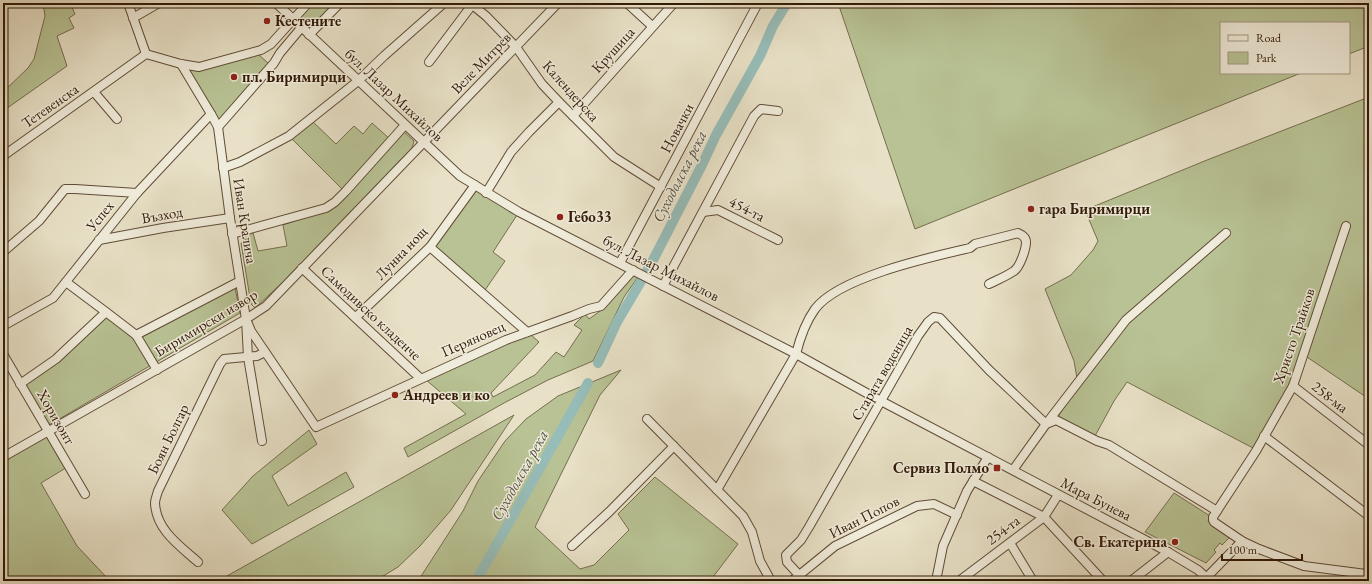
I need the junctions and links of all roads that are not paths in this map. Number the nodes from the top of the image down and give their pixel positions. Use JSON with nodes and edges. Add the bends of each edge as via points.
{"nodes":[{"id":1,"x":128,"y":3,"type":"edge"},
{"id":2,"x":159,"y":3,"type":"edge"},
{"id":3,"x":276,"y":3,"type":"edge"},
{"id":4,"x":308,"y":3,"type":"edge"},
{"id":5,"x":340,"y":3,"type":"edge"},
{"id":6,"x":444,"y":3,"type":"edge"},
{"id":7,"x":558,"y":3,"type":"edge"},
{"id":8,"x":627,"y":3,"type":"edge"},
{"id":9,"x":674,"y":3,"type":"edge"},
{"id":10,"x":471,"y":4,"type":"edge"},
{"id":11,"x":756,"y":4,"type":"edge"},
{"id":12,"x":133,"y":18,"type":"junction"},
{"id":13,"x":293,"y":19,"type":"junction"},
{"id":14,"x":652,"y":26,"type":"junction"},
{"id":15,"x":302,"y":28,"type":"junction"},
{"id":16,"x":309,"y":35,"type":"junction"},
{"id":17,"x":271,"y":44,"type":"junction"},
{"id":18,"x":516,"y":47,"type":"junction"},
{"id":19,"x":280,"y":53,"type":"junction"},
{"id":20,"x":146,"y":54,"type":"junction"},
{"id":21,"x":428,"y":62,"type":"dead end"},
{"id":22,"x":181,"y":64,"type":"junction"},
{"id":23,"x":358,"y":81,"type":"junction"},
{"id":24,"x":94,"y":92,"type":"junction"},
{"id":25,"x":559,"y":102,"type":"junction"},
{"id":26,"x":778,"y":111,"type":"dead end"},
{"id":27,"x":211,"y":114,"type":"junction"},
{"id":28,"x":573,"y":116,"type":"junction"},
{"id":29,"x":117,"y":119,"type":"dead end"},
{"id":30,"x":405,"y":124,"type":"junction"},
{"id":31,"x":218,"y":127,"type":"junction"},
{"id":32,"x":424,"y":142,"type":"junction"},
{"id":33,"x":3,"y":156,"type":"edge"},
{"id":34,"x":223,"y":168,"type":"junction"},
{"id":35,"x":475,"y":185,"type":"junction"},
{"id":36,"x":661,"y":187,"type":"junction"},
{"id":37,"x":137,"y":193,"type":"junction"},
{"id":38,"x":486,"y":193,"type":"junction"},
{"id":39,"x":703,"y":212,"type":"junction"},
{"id":40,"x":230,"y":218,"type":"junction"},
{"id":41,"x":1346,"y":226,"type":"dead end"},
{"id":42,"x":1226,"y":233,"type":"dead end"},
{"id":43,"x":232,"y":234,"type":"junction"},
{"id":44,"x":99,"y":240,"type":"junction"},
{"id":45,"x":778,"y":240,"type":"dead end"},
{"id":46,"x":430,"y":247,"type":"junction"},
{"id":47,"x":3,"y":252,"type":"edge"},
{"id":48,"x":620,"y":263,"type":"junction"},
{"id":49,"x":302,"y":268,"type":"junction"},
{"id":50,"x":634,"y":271,"type":"junction"},
{"id":51,"x":240,"y":281,"type":"junction"},
{"id":52,"x":66,"y":282,"type":"junction"},
{"id":53,"x":989,"y":284,"type":"dead end"},
{"id":54,"x":663,"y":286,"type":"junction"},
{"id":55,"x":106,"y":312,"type":"junction"},
{"id":56,"x":356,"y":317,"type":"junction"},
{"id":57,"x":246,"y":319,"type":"junction"},
{"id":58,"x":3,"y":326,"type":"edge"},
{"id":59,"x":527,"y":332,"type":"junction"},
{"id":60,"x":136,"y":335,"type":"junction"},
{"id":61,"x":265,"y":352,"type":"junction"},
{"id":62,"x":3,"y":354,"type":"edge"},
{"id":63,"x":796,"y":354,"type":"junction"},
{"id":64,"x":248,"y":357,"type":"junction"},
{"id":65,"x":157,"y":370,"type":"junction"},
{"id":66,"x":420,"y":378,"type":"junction"},
{"id":67,"x":20,"y":384,"type":"junction"},
{"id":68,"x":1293,"y":386,"type":"junction"},
{"id":69,"x":881,"y":401,"type":"junction"},
{"id":70,"x":647,"y":419,"type":"dead end"},
{"id":71,"x":1046,"y":424,"type":"junction"},
{"id":72,"x":316,"y":427,"type":"joint"},
{"id":73,"x":48,"y":432,"type":"junction"},
{"id":74,"x":1264,"y":436,"type":"junction"},
{"id":75,"x":262,"y":441,"type":"dead end"},
{"id":76,"x":1369,"y":445,"type":"edge"},
{"id":77,"x":674,"y":446,"type":"junction"},
{"id":78,"x":3,"y":457,"type":"edge"},
{"id":79,"x":988,"y":457,"type":"junction"},
{"id":80,"x":1013,"y":470,"type":"junction"},
{"id":81,"x":973,"y":480,"type":"junction"},
{"id":82,"x":717,"y":490,"type":"junction"},
{"id":83,"x":85,"y":494,"type":"dead end"},
{"id":84,"x":1058,"y":495,"type":"junction"},
{"id":85,"x":1217,"y":511,"type":"junction"},
{"id":86,"x":957,"y":515,"type":"junction"},
{"id":87,"x":1369,"y":516,"type":"edge"},
{"id":88,"x":1044,"y":517,"type":"junction"},
{"id":89,"x":1242,"y":541,"type":"junction"},
{"id":90,"x":1010,"y":543,"type":"junction"},
{"id":91,"x":572,"y":546,"type":"dead end"},
{"id":92,"x":1168,"y":552,"type":"junction"},
{"id":93,"x":198,"y":562,"type":"dead end"},
{"id":94,"x":1368,"y":572,"type":"edge"},
{"id":95,"x":799,"y":575,"type":"junction"},
{"id":96,"x":1208,"y":579,"type":"edge"},
{"id":97,"x":771,"y":581,"type":"edge"},
{"id":98,"x":792,"y":581,"type":"edge"},
{"id":99,"x":936,"y":581,"type":"edge"},
{"id":100,"x":959,"y":581,"type":"edge"},
{"id":101,"x":1033,"y":581,"type":"edge"},
{"id":102,"x":1103,"y":581,"type":"edge"},
{"id":103,"x":1131,"y":581,"type":"edge"},
{"id":104,"x":1359,"y":581,"type":"edge"}],
"edges":[{"from":1,"to":12,"type":"street"},
{"from":2,"to":12,"type":"street"},
{"from":3,"to":13,"type":"street","name":"бул. Лазар Михайлов"},
{"from":4,"to":13,"type":"street"},
{"from":5,"to":16,"type":"street"},
{"from":6,"to":23,"type":"street"},
{"from":7,"to":18,"type":"street","name":"Веле Митрев"},
{"from":8,"to":14,"type":"street"},
{"from":9,"to":14,"type":"street","name":"Крушица"},
{"from":10,"to":18,"type":"street","name":"Календерска"},
{"from":10,"to":21,"type":"street"},
{"from":11,"to":36,"type":"street","name":"Новачки"},
{"from":12,"to":20,"type":"street"},
{"from":13,"to":15,"type":"street","name":"бул. Лазар Михайлов"},
{"from":13,"to":17,"type":"street"},
{"from":14,"to":28,"type":"street","name":"Крушица"},
{"from":15,"to":16,"type":"street","name":"бул. Лазар Михайлов"},
{"from":15,"to":19,"type":"street"},
{"from":16,"to":23,"type":"street","name":"бул. Лазар Михайлов"},
{"from":17,"to":19,"type":"street"},
{"from":17,"to":22,"type":"street","via":[[260,50],[204,66]]},
{"from":18,"to":25,"type":"street","name":"Календерска","via":[[542,84]]},
{"from":18,"to":32,"type":"street","name":"Веле Митрев"},
{"from":19,"to":31,"type":"street"},
{"from":20,"to":22,"type":"street"},
{"from":20,"to":24,"type":"street","name":"Тетевенска"},
{"from":22,"to":27,"type":"street"},
{"from":23,"to":30,"type":"street","name":"бул. Лазар Михайлов"},
{"from":23,"to":34,"type":"street","via":[[289,136],[240,162]]},
{"from":24,"to":29,"type":"street","name":"Тетевенска"},
{"from":24,"to":33,"type":"street","name":"Тетевенска"},
{"from":25,"to":28,"type":"street","name":"Календерска"},
{"from":25,"to":38,"type":"street","via":[[511,152]]},
{"from":26,"to":39,"type":"street","via":[[761,109],[754,116]]},
{"from":27,"to":31,"type":"street"},
{"from":27,"to":37,"type":"street","name":"Успех"},
{"from":28,"to":36,"type":"street","name":"Календерска","via":[[614,157]]},
{"from":30,"to":32,"type":"street","name":"бул. Лазар Михайлов"},
{"from":30,"to":43,"type":"street","via":[[345,192],[326,208]]},
{"from":31,"to":34,"type":"street","name":"Иван Кралича"},
{"from":32,"to":35,"type":"street","name":"бул. Лазар Михайлов","via":[[460,176]]},
{"from":32,"to":49,"type":"street","name":"Биримирски извор"},
{"from":34,"to":40,"type":"street","name":"Иван Кралича"},
{"from":35,"to":38,"type":"street","name":"бул. Лазар Михайлов"},
{"from":35,"to":46,"type":"street","name":"Лунна нощ"},
{"from":36,"to":48,"type":"street","name":"Новачки"},
{"from":37,"to":44,"type":"street","name":"Успех"},
{"from":37,"to":47,"type":"street","via":[[65,189],[40,222]]},
{"from":38,"to":48,"type":"street","name":"бул. Лазар Михайлов"},
{"from":39,"to":45,"type":"street","name":"454-та","via":[[718,210]]},
{"from":39,"to":54,"type":"street"},
{"from":40,"to":43,"type":"street","name":"Иван Кралича"},
{"from":40,"to":44,"type":"street","name":"Възход"},
{"from":41,"to":68,"type":"street","name":"Христо Трайков"},
{"from":42,"to":71,"type":"street","via":[[1126,320]]},
{"from":43,"to":51,"type":"street","name":"Иван Кралича"},
{"from":44,"to":52,"type":"street","name":"Успех"},
{"from":46,"to":56,"type":"street","name":"Лунна нощ"},
{"from":46,"to":59,"type":"street"},
{"from":48,"to":50,"type":"street","name":"бул. Лазар Михайлов"},
{"from":49,"to":56,"type":"street","name":"Самодивско кладенче"},
{"from":49,"to":57,"type":"street","name":"Биримирски извор","via":[[266,306]]},
{"from":50,"to":54,"type":"street","name":"бул. Лазар Михайлов"},
{"from":50,"to":59,"type":"street","name":"Перяновец","via":[[601,306]]},
{"from":51,"to":57,"type":"street","name":"Иван Кралича"},
{"from":51,"to":60,"type":"street","name":"Биримирски извор"},
{"from":52,"to":55,"type":"street","name":"Биримирски извор"},
{"from":52,"to":58,"type":"street","name":"Успех","via":[[53,298]]},
{"from":53,"to":63,"type":"street","via":[[1015,270],[1026,242],[1021,234],[930,257],[879,273],[846,287],[827,298],[815,309],[802,332]]},
{"from":54,"to":63,"type":"street","name":"бул. Лазар Михайлов"},
{"from":55,"to":60,"type":"street","name":"Биримирски извор"},
{"from":55,"to":67,"type":"street","via":[[56,359]]},
{"from":56,"to":66,"type":"street","name":"Самодивско кладенче"},
{"from":57,"to":61,"type":"street","name":"Иван Кралича","via":[[250,331]]},
{"from":57,"to":64,"type":"street","name":"Иван Кралича"},
{"from":57,"to":65,"type":"street","name":"Биримирски извор"},
{"from":59,"to":66,"type":"street","name":"Перяновец"},
{"from":60,"to":65,"type":"street"},
{"from":61,"to":64,"type":"street","name":"Боян Болгар"},
{"from":61,"to":72,"type":"street","name":"Иван Кралича"},
{"from":62,"to":67,"type":"street","name":"Хоризонт"},
{"from":63,"to":69,"type":"street","name":"бул. Лазар Михайлов"},
{"from":63,"to":82,"type":"street"},
{"from":64,"to":75,"type":"street","name":"Иван Кралича"},
{"from":64,"to":93,"type":"street","name":"Боян Болгар","via":[[224,359],[220,364],[155,502],[163,528]]},
{"from":65,"to":73,"type":"street","name":"Биримирски извор"},
{"from":66,"to":72,"type":"street","name":"Перяновец"},
{"from":67,"to":73,"type":"street","name":"Хоризонт"},
{"from":68,"to":74,"type":"street","name":"Христо Трайков"},
{"from":68,"to":76,"type":"street","name":"258-ма"},
{"from":69,"to":71,"type":"street","name":"Старата воденица","via":[[918,336],[934,317],[940,318],[989,370]]},
{"from":69,"to":79,"type":"street","name":"бул. Лазар Михайлов"},
{"from":69,"to":95,"type":"street","name":"Старата воденица","via":[[801,540],[786,555],[787,562]]},
{"from":70,"to":77,"type":"street"},
{"from":71,"to":80,"type":"street"},
{"from":71,"to":85,"type":"street","via":[[1056,420],[1109,445]]},
{"from":73,"to":78,"type":"street","name":"Биримирски извор"},
{"from":73,"to":83,"type":"street","name":"Хоризонт"},
{"from":74,"to":85,"type":"street","name":"Христо Трайков"},
{"from":74,"to":87,"type":"street"},
{"from":77,"to":82,"type":"street"},
{"from":77,"to":91,"type":"street"},
{"from":79,"to":80,"type":"street","name":"Мара Бунева"},
{"from":79,"to":81,"type":"street"},
{"from":80,"to":84,"type":"street","name":"Мара Бунева"},
{"from":81,"to":86,"type":"street"},
{"from":81,"to":88,"type":"street"},
{"from":82,"to":97,"type":"street","via":[[743,516],[752,532],[760,561]]},
{"from":84,"to":88,"type":"street","name":"254-та"},
{"from":84,"to":92,"type":"street","name":"Мара Бунева"},
{"from":85,"to":89,"type":"street","via":[[1213,517],[1214,522]]},
{"from":86,"to":95,"type":"street","name":"Иван Попов","via":[[934,504],[917,506],[834,546]]},
{"from":86,"to":99,"type":"street","via":[[943,546]]},
{"from":88,"to":90,"type":"street","name":"254-та"},
{"from":88,"to":102,"type":"street"},
{"from":89,"to":94,"type":"street","via":[[1304,566]]},
{"from":89,"to":96,"type":"street"},
{"from":90,"to":100,"type":"street","name":"254-та"},
{"from":90,"to":101,"type":"street"},
{"from":92,"to":96,"type":"street","name":"Мара Бунева"},
{"from":92,"to":103,"type":"street"},
{"from":94,"to":104,"type":"street"},
{"from":95,"to":98,"type":"street","name":"Иван Попов"}]}
